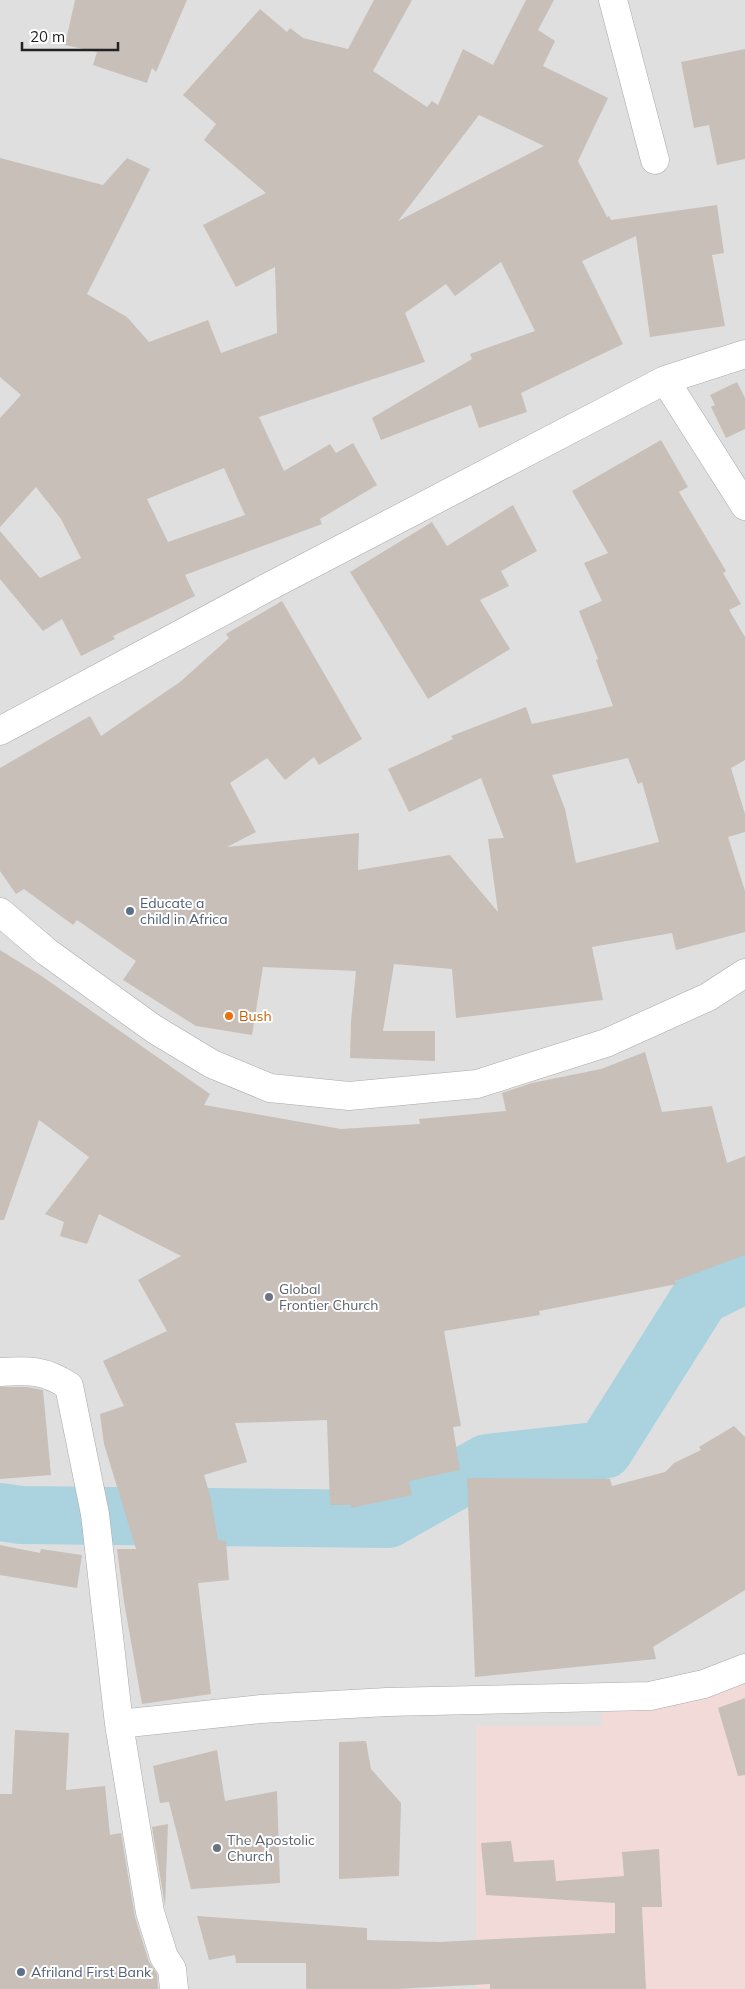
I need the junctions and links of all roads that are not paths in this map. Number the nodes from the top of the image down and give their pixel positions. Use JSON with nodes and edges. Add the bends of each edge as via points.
{"nodes":[{"id":1,"x":613,"y":0,"type":"edge"},
{"id":2,"x":655,"y":160,"type":"dead end"},
{"id":3,"x":745,"y":354,"type":"edge"},
{"id":4,"x":665,"y":380,"type":"junction"},
{"id":5,"x":745,"y":506,"type":"edge"},
{"id":6,"x":0,"y":731,"type":"edge"},
{"id":7,"x":0,"y":912,"type":"edge"},
{"id":8,"x":745,"y":973,"type":"edge"},
{"id":9,"x":0,"y":1372,"type":"edge"},
{"id":10,"x":745,"y":1668,"type":"edge"},
{"id":11,"x":119,"y":1724,"type":"junction"},
{"id":12,"x":174,"y":1989,"type":"edge"}],
"edges":[{"from":1,"to":2,"type":"street"},
{"from":3,"to":4,"type":"street"},
{"from":4,"to":5,"type":"street"},
{"from":4,"to":6,"type":"street"},
{"from":7,"to":8,"type":"street","via":[[47,952],[154,1029],[212,1064],[270,1088],[350,1096],[477,1084],[606,1043],[708,997]]},
{"from":9,"to":11,"type":"street","via":[[51,1374],[70,1386],[94,1514]]},
{"from":10,"to":11,"type":"street","via":[[704,1684],[650,1696],[261,1708]]},
{"from":11,"to":12,"type":"street","via":[[150,1912],[164,1957],[172,1969]]}]}
